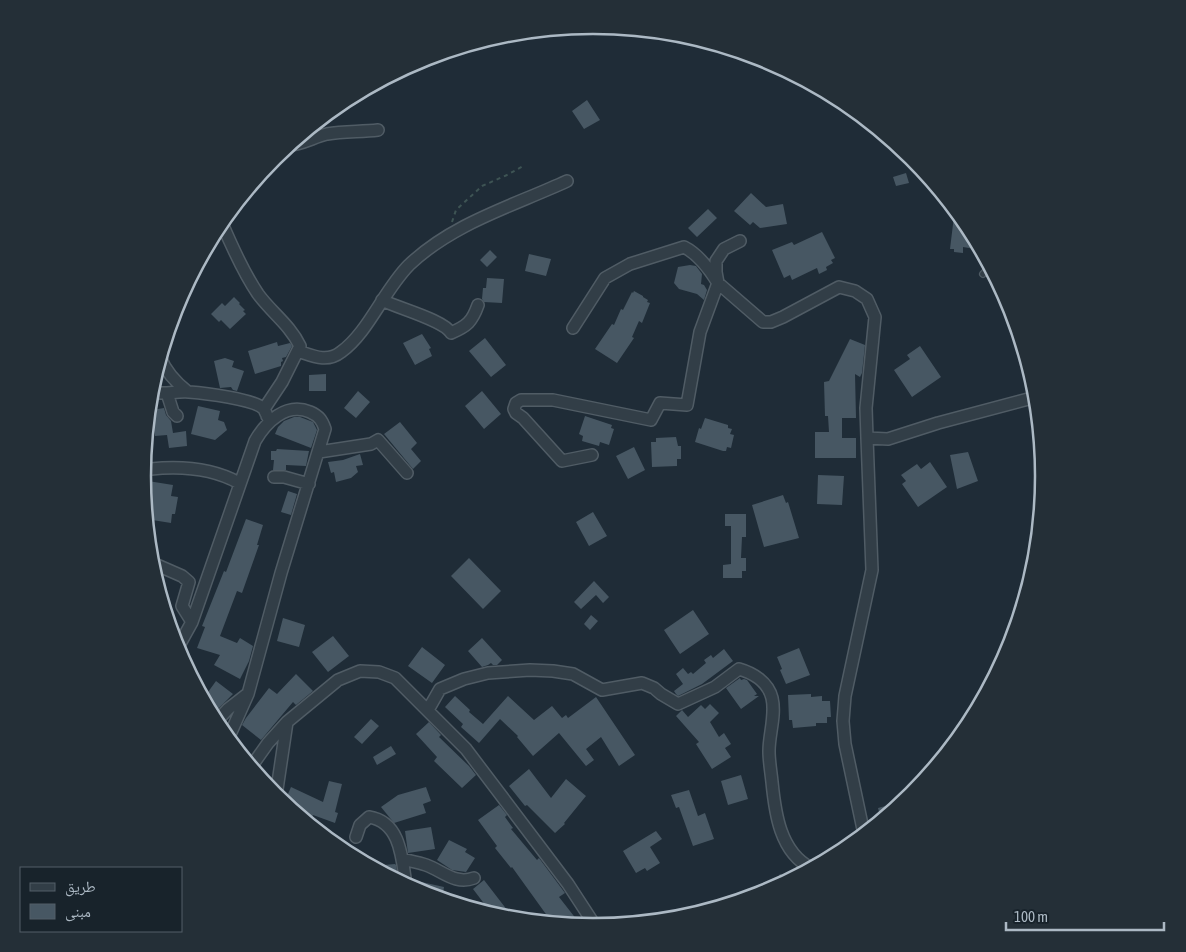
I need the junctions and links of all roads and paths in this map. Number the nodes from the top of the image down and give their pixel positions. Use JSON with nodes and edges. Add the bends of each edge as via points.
{"nodes":[{"id":1,"x":378,"y":130,"type":"dead end"},
{"id":2,"x":305,"y":140,"type":"edge"},
{"id":3,"x":524,"y":165,"type":"dead end"},
{"id":4,"x":567,"y":181,"type":"dead end"},
{"id":5,"x":225,"y":230,"type":"edge"},
{"id":6,"x":447,"y":236,"type":"junction"},
{"id":7,"x":740,"y":242,"type":"dead end"},
{"id":8,"x":985,"y":272,"type":"edge"},
{"id":9,"x":983,"y":274,"type":"dead end"},
{"id":10,"x":718,"y":283,"type":"junction"},
{"id":11,"x":382,"y":300,"type":"junction"},
{"id":12,"x":478,"y":305,"type":"dead end"},
{"id":13,"x":573,"y":328,"type":"dead end"},
{"id":14,"x":298,"y":351,"type":"junction"},
{"id":15,"x":165,"y":368,"type":"edge"},
{"id":16,"x":188,"y":392,"type":"junction"},
{"id":17,"x":159,"y":393,"type":"edge"},
{"id":18,"x":167,"y":393,"type":"junction"},
{"id":19,"x":1028,"y":399,"type":"edge"},
{"id":20,"x":264,"y":409,"type":"junction"},
{"id":21,"x":177,"y":416,"type":"dead end"},
{"id":22,"x":270,"y":422,"type":"junction"},
{"id":23,"x":867,"y":438,"type":"junction"},
{"id":24,"x":319,"y":452,"type":"junction"},
{"id":25,"x":592,"y":455,"type":"dead end"},
{"id":26,"x":151,"y":469,"type":"dead end"},
{"id":27,"x":407,"y":472,"type":"dead end"},
{"id":28,"x":274,"y":477,"type":"dead end"},
{"id":29,"x":239,"y":483,"type":"junction"},
{"id":30,"x":309,"y":484,"type":"junction"},
{"id":31,"x":160,"y":566,"type":"edge"},
{"id":32,"x":192,"y":622,"type":"junction"},
{"id":33,"x":182,"y":640,"type":"edge"},
{"id":34,"x":248,"y":694,"type":"junction"},
{"id":35,"x":428,"y":710,"type":"junction"},
{"id":36,"x":221,"y":716,"type":"edge"},
{"id":37,"x":287,"y":722,"type":"junction"},
{"id":38,"x":232,"y":731,"type":"edge"},
{"id":39,"x":255,"y":762,"type":"edge"},
{"id":40,"x":277,"y":786,"type":"edge"},
{"id":41,"x":862,"y":827,"type":"edge"},
{"id":42,"x":356,"y":837,"type":"dead end"},
{"id":43,"x":402,"y":860,"type":"junction"},
{"id":44,"x":805,"y":864,"type":"edge"},
{"id":45,"x":405,"y":876,"type":"edge"},
{"id":46,"x":474,"y":878,"type":"dead end"},
{"id":47,"x":590,"y":918,"type":"edge"}],
"edges":[{"from":1,"to":2,"type":"street","via":[[343,131]]},
{"from":3,"to":6,"type":"path","via":[[482,186],[456,210]]},
{"from":4,"to":6,"type":"street"},
{"from":5,"to":14,"type":"street","via":[[259,296],[296,337],[300,346]]},
{"from":6,"to":11,"type":"street","via":[[411,264]]},
{"from":7,"to":10,"type":"street","via":[[724,249],[716,261]]},
{"from":8,"to":9,"type":"lane"},
{"from":10,"to":13,"type":"street","via":[[692,251],[684,247],[630,264],[605,278]]},
{"from":10,"to":23,"type":"street","via":[[763,322],[783,317],[839,287],[867,299],[875,317],[866,408]]},
{"from":10,"to":25,"type":"street","via":[[700,332],[687,405],[660,403],[651,420],[553,400],[521,400],[516,403],[516,414],[562,460]]},
{"from":11,"to":12,"type":"street","via":[[441,323],[451,333],[468,324]]},
{"from":11,"to":14,"type":"street","via":[[359,334],[340,353],[322,359]]},
{"from":14,"to":20,"type":"street"},
{"from":15,"to":16,"type":"street"},
{"from":16,"to":18,"type":"street"},
{"from":16,"to":20,"type":"street","via":[[246,401]]},
{"from":17,"to":18,"type":"street"},
{"from":18,"to":21,"type":"street"},
{"from":19,"to":23,"type":"street","via":[[888,439]]},
{"from":20,"to":22,"type":"street"},
{"from":22,"to":24,"type":"street","via":[[284,411],[295,409],[315,414],[325,429]]},
{"from":22,"to":29,"type":"street","via":[[254,441]]},
{"from":23,"to":41,"type":"street","via":[[872,570],[845,696],[843,721]]},
{"from":24,"to":27,"type":"street","via":[[371,444],[378,440]]},
{"from":24,"to":30,"type":"street"},
{"from":26,"to":29,"type":"street","via":[[198,470]]},
{"from":28,"to":30,"type":"street"},
{"from":29,"to":32,"type":"street"},
{"from":30,"to":34,"type":"street"},
{"from":31,"to":32,"type":"street","via":[[188,582],[182,606]]},
{"from":32,"to":33,"type":"street"},
{"from":34,"to":36,"type":"street"},
{"from":34,"to":38,"type":"street"},
{"from":35,"to":37,"type":"street","via":[[395,678],[379,672],[360,672],[338,680]]},
{"from":35,"to":44,"type":"street","via":[[440,689],[488,673],[553,671],[573,674],[602,690],[642,682],[678,704],[715,687],[739,669],[751,672],[769,690],[772,699],[769,752],[779,824],[796,858]]},
{"from":35,"to":47,"type":"street","via":[[472,757]]},
{"from":37,"to":39,"type":"street"},
{"from":37,"to":40,"type":"street"},
{"from":42,"to":43,"type":"street","via":[[360,825],[369,817],[380,819],[397,839]]},
{"from":43,"to":45,"type":"street"},
{"from":43,"to":46,"type":"street","via":[[428,865],[456,880]]}]}
